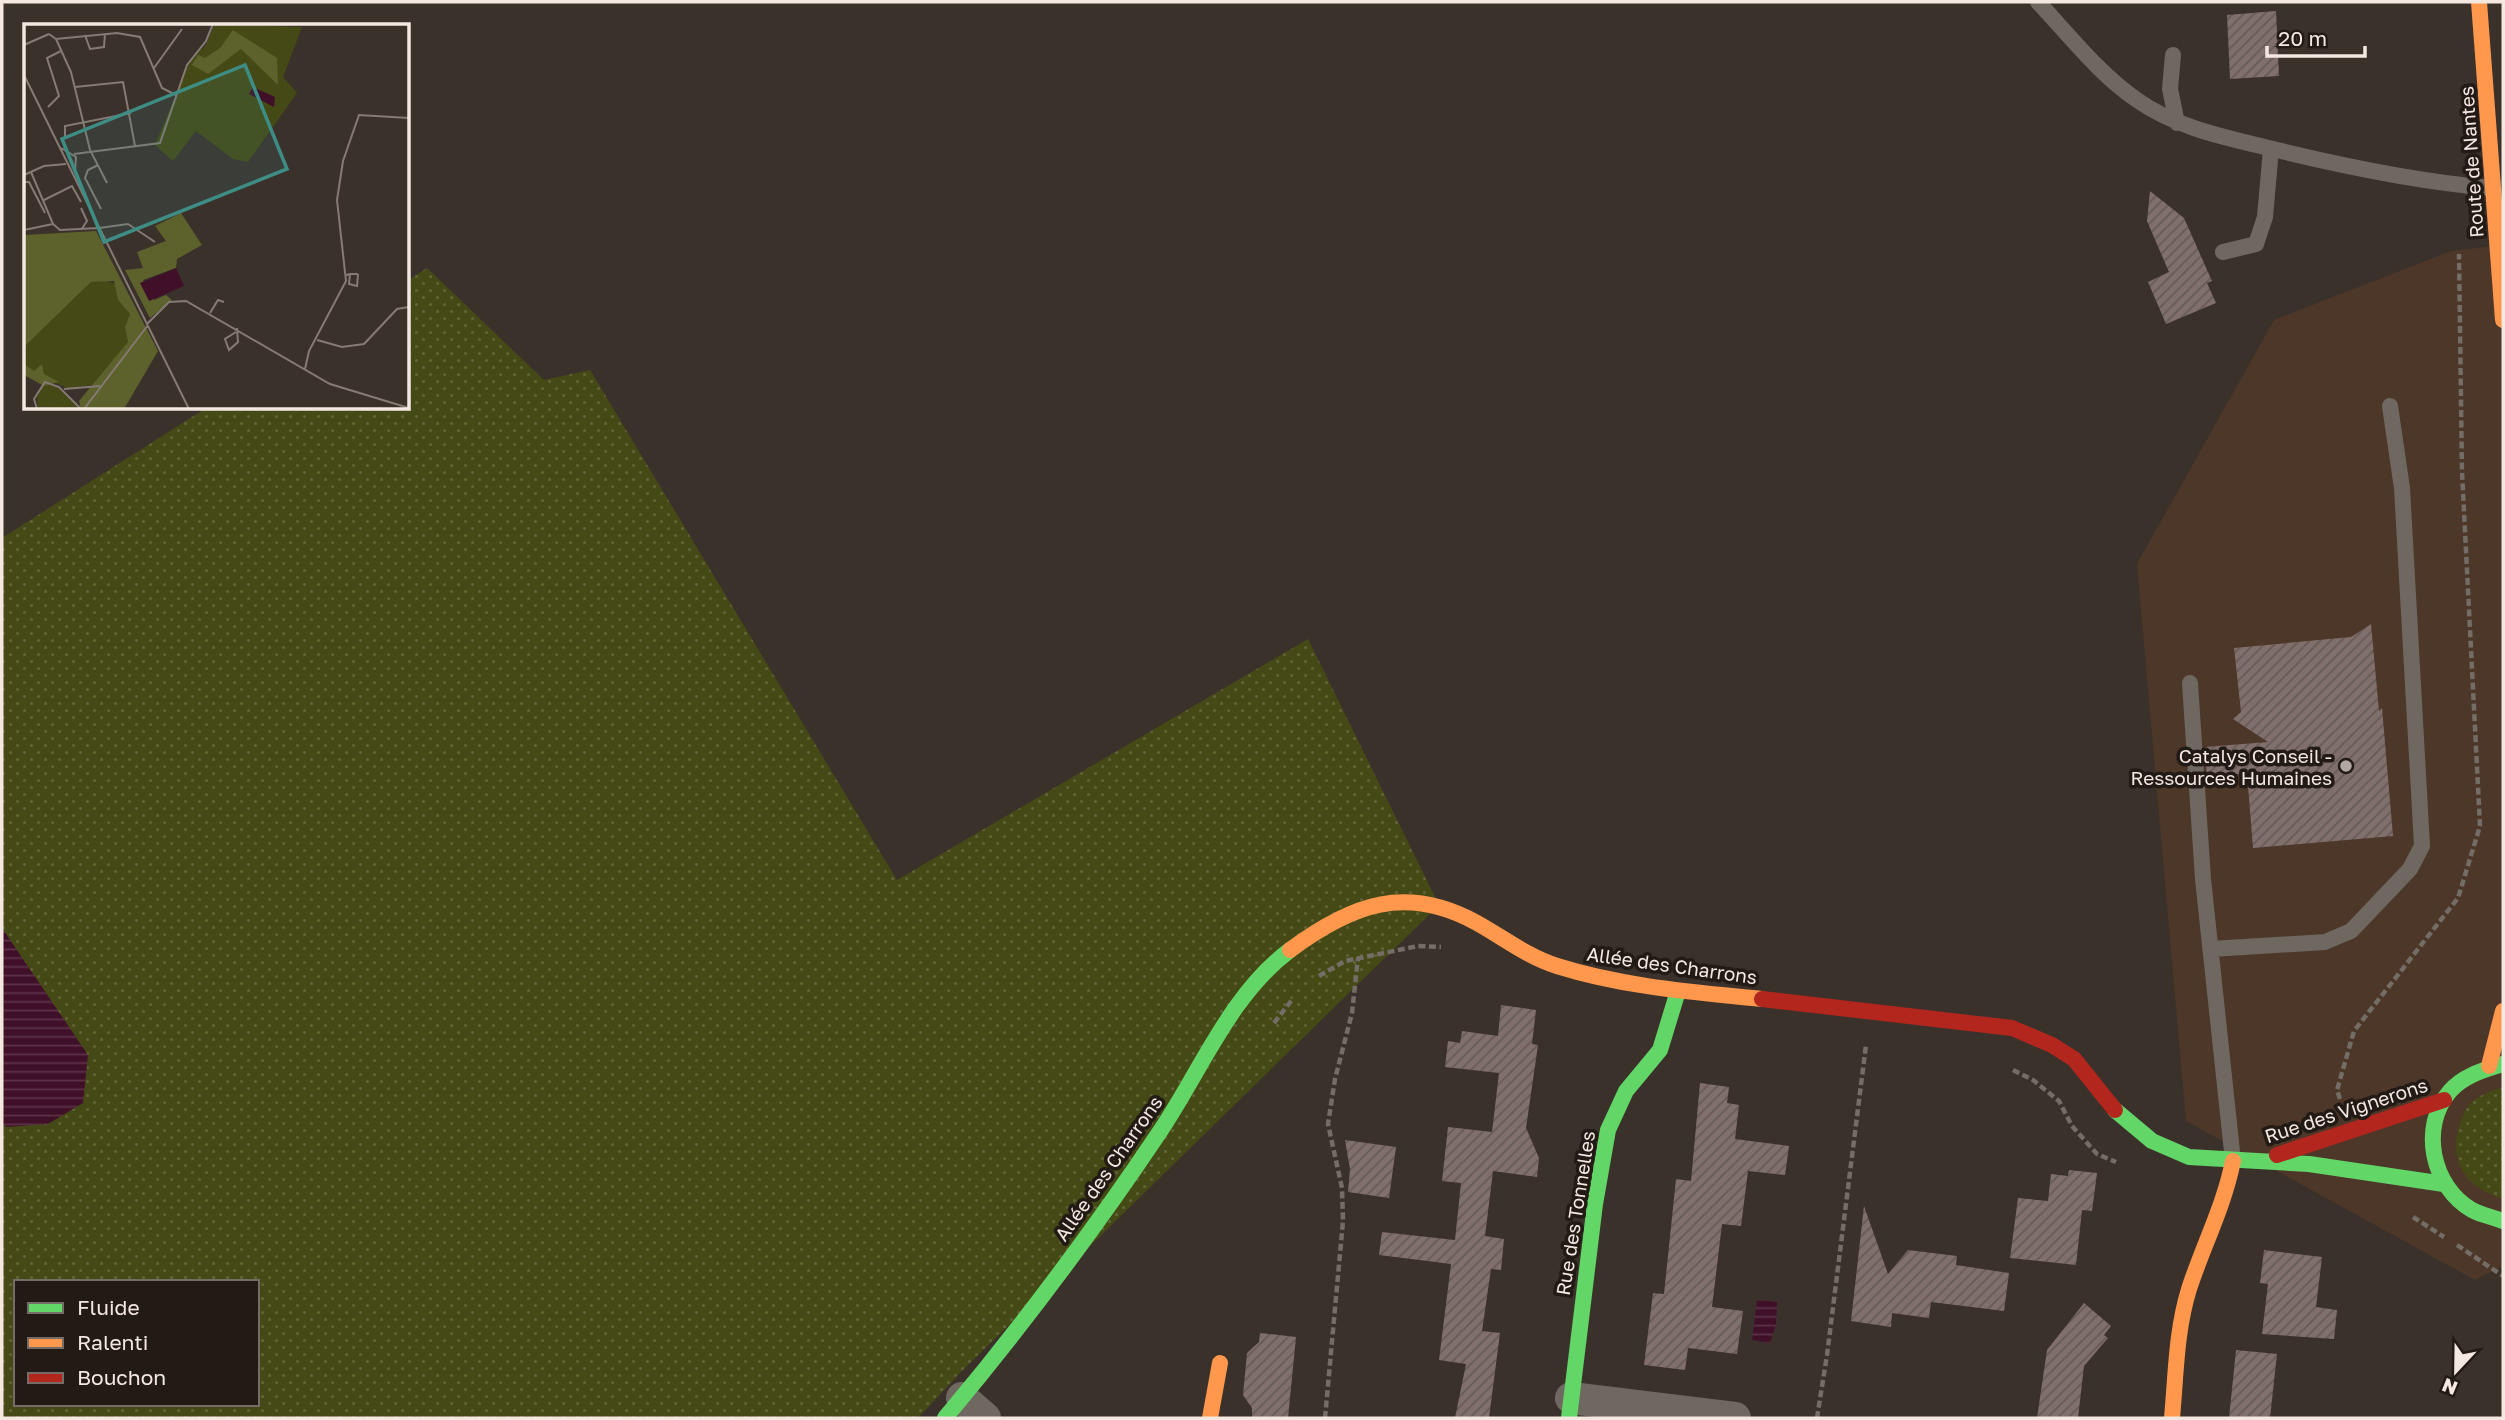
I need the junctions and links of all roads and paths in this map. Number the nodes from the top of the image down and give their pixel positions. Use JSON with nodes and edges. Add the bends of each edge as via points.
{"nodes":[{"id":1,"x":2038,"y":2,"type":"edge"},
{"id":2,"x":2479,"y":2,"type":"edge"},
{"id":3,"x":2173,"y":55,"type":"dead end"},
{"id":4,"x":2177,"y":123,"type":"junction"},
{"id":5,"x":2271,"y":149,"type":"junction"},
{"id":6,"x":2498,"y":197,"type":"edge"},
{"id":7,"x":2223,"y":252,"type":"dead end"},
{"id":8,"x":2503,"y":320,"type":"edge"},
{"id":9,"x":2390,"y":407,"type":"dead end"},
{"id":10,"x":2190,"y":683,"type":"dead end"},
{"id":11,"x":2211,"y":949,"type":"junction"},
{"id":12,"x":1358,"y":958,"type":"dead end"},
{"id":13,"x":1678,"y":991,"type":"junction"},
{"id":14,"x":2503,"y":1011,"type":"edge"},
{"id":15,"x":1866,"y":1045,"type":"dead end"},
{"id":16,"x":2496,"y":1065,"type":"edge"},
{"id":17,"x":2444,"y":1100,"type":"junction"},
{"id":18,"x":2262,"y":1160,"type":"junction"},
{"id":19,"x":2233,"y":1161,"type":"junction"},
{"id":20,"x":2444,"y":1184,"type":"junction"},
{"id":21,"x":2503,"y":1221,"type":"edge"},
{"id":22,"x":1220,"y":1363,"type":"dead end"},
{"id":23,"x":1570,"y":1408,"type":"edge"},
{"id":24,"x":964,"y":1412,"type":"edge"},
{"id":25,"x":1210,"y":1418,"type":"edge"},
{"id":26,"x":1325,"y":1418,"type":"edge"},
{"id":27,"x":1735,"y":1418,"type":"edge"},
{"id":28,"x":1817,"y":1418,"type":"edge"},
{"id":29,"x":2172,"y":1418,"type":"edge"}],
"edges":[{"from":1,"to":4,"type":"lane","via":[[2090,59],[2136,99]]},
{"from":2,"to":6,"type":"street","name":"Route de Nantes"},
{"from":3,"to":4,"type":"lane","via":[[2170,89]]},
{"from":4,"to":5,"type":"lane"},
{"from":5,"to":6,"type":"lane"},
{"from":5,"to":7,"type":"lane","via":[[2265,217],[2256,244]]},
{"from":6,"to":8,"type":"street","name":"Route de Nantes"},
{"from":9,"to":11,"type":"lane","via":[[2402,488],[2421,846],[2410,869],[2351,931],[2325,942]]},
{"from":10,"to":11,"type":"lane"},
{"from":11,"to":19,"type":"lane"},
{"from":12,"to":26,"type":"path","via":[[1352,1013],[1328,1125],[1342,1188],[1343,1221]]},
{"from":13,"to":19,"type":"street","name":"Allée des Charrons","via":[[2012,1028],[2074,1059],[2117,1112],[2167,1150],[2192,1158]]},
{"from":13,"to":23,"type":"street","name":"Rue des Tonnelles","via":[[1660,1050],[1626,1091],[1608,1130]]},
{"from":13,"to":24,"type":"street","name":"Allée des Charrons","via":[[1596,979],[1548,963],[1439,905],[1402,901],[1368,908],[1332,923],[1291,949],[1258,980],[1112,1202]]},
{"from":14,"to":16,"type":"street"},
{"from":15,"to":28,"type":"path"},
{"from":16,"to":17,"type":"street","via":[[2471,1074]]},
{"from":17,"to":18,"type":"street","name":"Rue des Vignerons"},
{"from":17,"to":20,"type":"street","via":[[2431,1142]]},
{"from":18,"to":19,"type":"street","name":"Rue des Vignerons"},
{"from":18,"to":20,"type":"street","name":"Rue des Vignerons"},
{"from":19,"to":29,"type":"street","via":[[2181,1323]]},
{"from":20,"to":21,"type":"street","via":[[2461,1204],[2484,1218]]},
{"from":22,"to":25,"type":"street"},
{"from":23,"to":27,"type":"street"}]}
